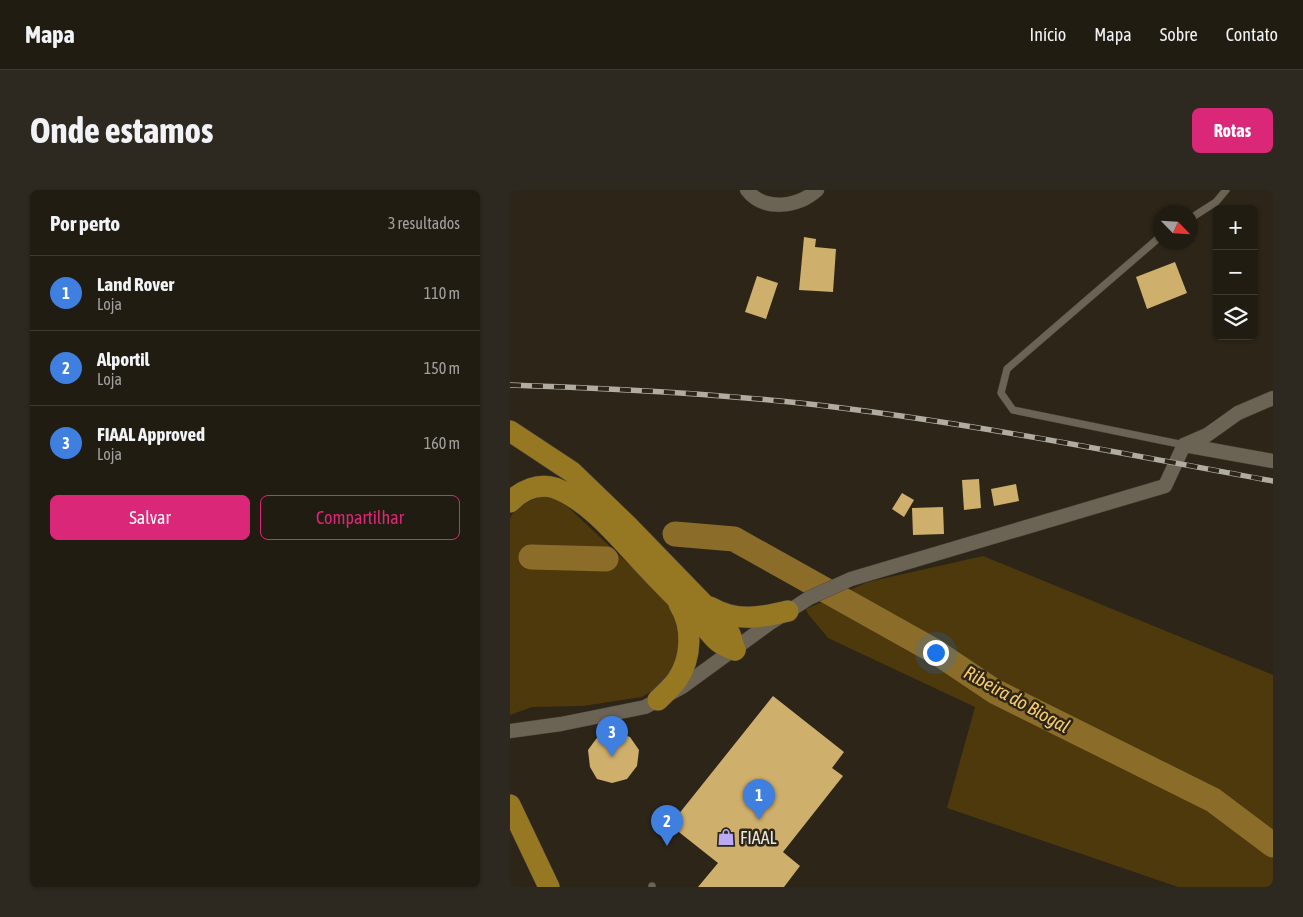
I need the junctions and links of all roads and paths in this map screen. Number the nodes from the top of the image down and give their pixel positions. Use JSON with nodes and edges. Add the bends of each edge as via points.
{"nodes":[{"id":1,"x":747,"y":190,"type":"edge"},
{"id":2,"x":817,"y":190,"type":"edge"},
{"id":3,"x":1226,"y":190,"type":"edge"},
{"id":4,"x":1198,"y":213,"type":"edge"},
{"id":5,"x":1153,"y":242,"type":"edge"},
{"id":6,"x":1273,"y":398,"type":"edge"},
{"id":7,"x":510,"y":431,"type":"edge"},
{"id":8,"x":1184,"y":445,"type":"junction"},
{"id":9,"x":1273,"y":461,"type":"edge"},
{"id":10,"x":510,"y":502,"type":"edge"},
{"id":11,"x":684,"y":596,"type":"junction"},
{"id":12,"x":788,"y":611,"type":"junction"},
{"id":13,"x":735,"y":650,"type":"junction"},
{"id":14,"x":658,"y":700,"type":"junction"},
{"id":15,"x":510,"y":731,"type":"edge"},
{"id":16,"x":510,"y":805,"type":"edge"},
{"id":17,"x":549,"y":887,"type":"edge"}],
"edges":[{"from":1,"to":2,"type":"street","via":[[765,202],[782,205],[800,202]]},
{"from":3,"to":4,"type":"lane","via":[[1216,202]]},
{"from":5,"to":8,"type":"lane","via":[[1007,369],[1000,393],[1012,410]]},
{"from":6,"to":8,"type":"street","via":[[1238,413],[1207,435]]},
{"from":7,"to":11,"type":"main road","via":[[572,472]]},
{"from":8,"to":9,"type":"street"},
{"from":8,"to":12,"type":"street","via":[[1165,486],[851,579]]},
{"from":10,"to":11,"type":"main road","via":[[524,490],[540,486],[554,488],[574,498]]},
{"from":11,"to":12,"type":"main road","via":[[724,614],[743,618],[762,618]]},
{"from":11,"to":13,"type":"main road","via":[[730,634]]},
{"from":11,"to":14,"type":"main road","via":[[690,638],[687,659],[677,680]]},
{"from":12,"to":13,"type":"street"},
{"from":13,"to":14,"type":"street","via":[[682,688]]},
{"from":14,"to":15,"type":"street","via":[[645,707],[615,714]]},
{"from":16,"to":17,"type":"main road"}]}
